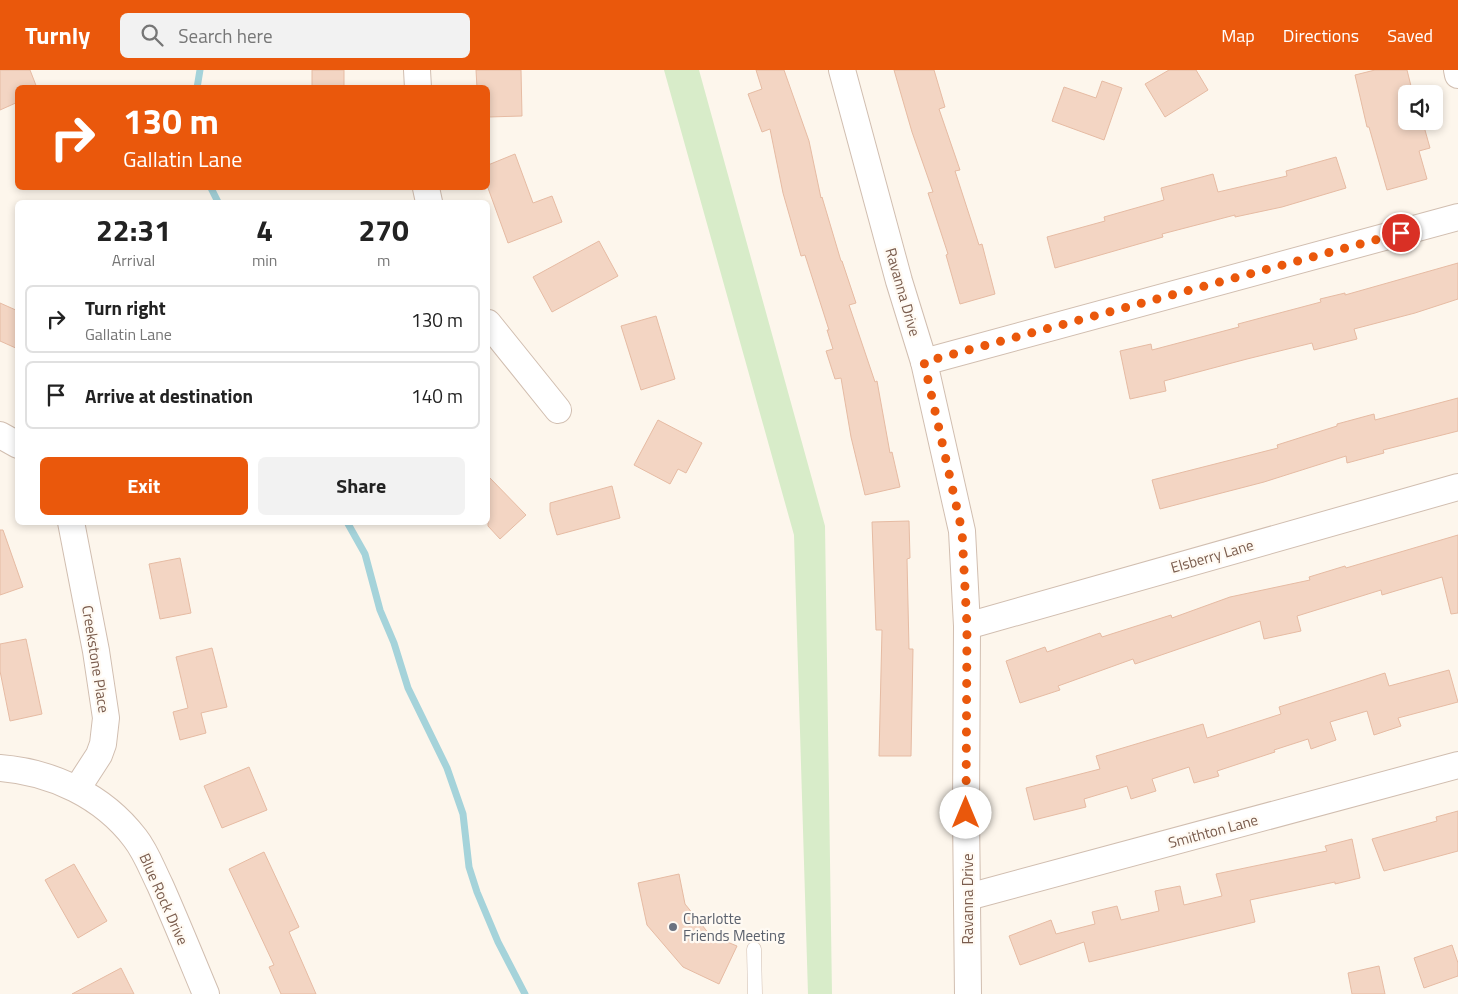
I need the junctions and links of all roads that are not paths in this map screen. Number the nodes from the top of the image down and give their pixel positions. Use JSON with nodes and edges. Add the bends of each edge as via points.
{"nodes":[{"id":1,"x":418,"y":70,"type":"edge"},
{"id":2,"x":842,"y":70,"type":"edge"},
{"id":3,"x":1457,"y":70,"type":"edge"},
{"id":4,"x":1458,"y":74,"type":"edge"},
{"id":5,"x":418,"y":85,"type":"edge"},
{"id":6,"x":1458,"y":217,"type":"edge"},
{"id":7,"x":490,"y":325,"type":"edge"},
{"id":8,"x":924,"y":362,"type":"junction"},
{"id":9,"x":558,"y":410,"type":"dead end"},
{"id":10,"x":0,"y":435,"type":"edge"},
{"id":11,"x":15,"y":443,"type":"edge"},
{"id":12,"x":1458,"y":487,"type":"edge"},
{"id":13,"x":72,"y":525,"type":"edge"},
{"id":14,"x":967,"y":626,"type":"junction"},
{"id":15,"x":1458,"y":765,"type":"edge"},
{"id":16,"x":0,"y":768,"type":"edge"},
{"id":17,"x":77,"y":789,"type":"junction"},
{"id":18,"x":968,"y":897,"type":"junction"},
{"id":19,"x":754,"y":949,"type":"dead end"},
{"id":20,"x":206,"y":994,"type":"edge"},
{"id":21,"x":755,"y":994,"type":"edge"},
{"id":22,"x":968,"y":994,"type":"edge"}],
"edges":[{"from":1,"to":5,"type":"street"},
{"from":2,"to":8,"type":"street","name":"Ravanna Drive"},
{"from":3,"to":4,"type":"street"},
{"from":6,"to":8,"type":"street"},
{"from":7,"to":9,"type":"street"},
{"from":8,"to":14,"type":"street","name":"Ravanna Drive","via":[[962,531]]},
{"from":10,"to":11,"type":"street"},
{"from":12,"to":14,"type":"street","name":"Elsberry Lane"},
{"from":13,"to":17,"type":"street","name":"Creekstone Place","via":[[106,718],[99,755]]},
{"from":14,"to":18,"type":"street","name":"Ravanna Drive"},
{"from":15,"to":18,"type":"street","name":"Smithton Lane"},
{"from":16,"to":17,"type":"street","name":"Blue Rock Drive","via":[[48,777]]},
{"from":17,"to":20,"type":"street","name":"Blue Rock Drive","via":[[110,812],[145,852]]},
{"from":18,"to":22,"type":"street","name":"Ravanna Drive"},
{"from":19,"to":21,"type":"lane"}]}
